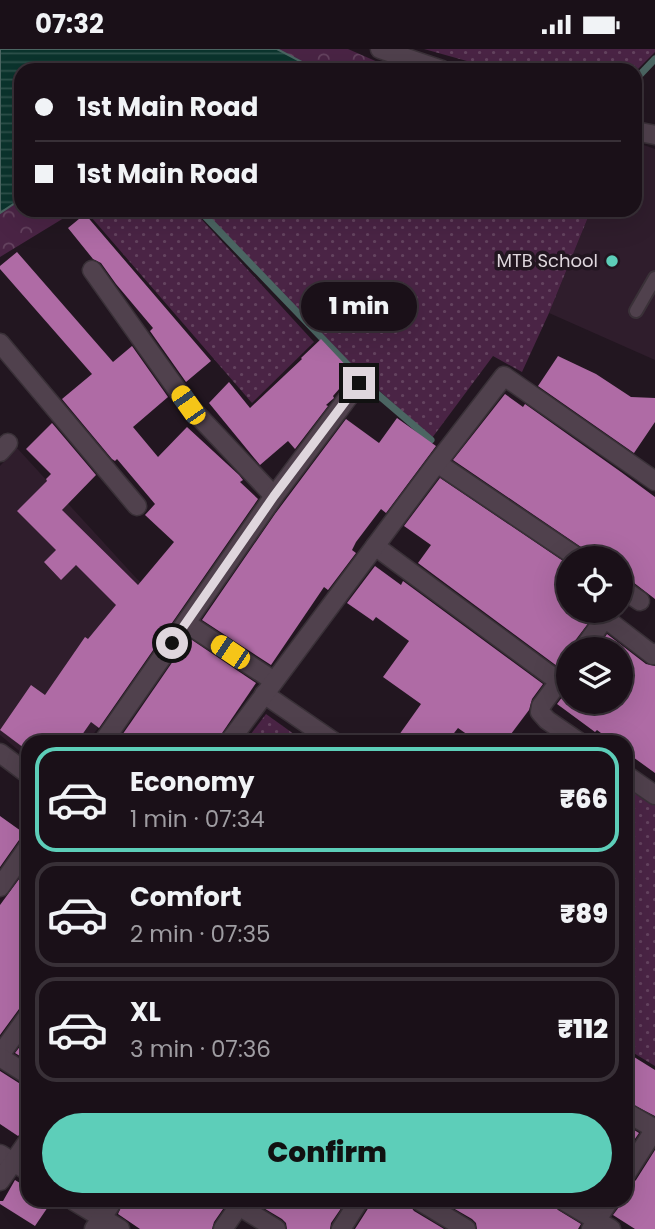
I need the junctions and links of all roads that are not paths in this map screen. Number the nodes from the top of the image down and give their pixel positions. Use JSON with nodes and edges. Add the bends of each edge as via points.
{"nodes":[{"id":1,"x":380,"y":49,"type":"edge"},
{"id":2,"x":407,"y":53,"type":"edge"},
{"id":3,"x":428,"y":63,"type":"edge"},
{"id":4,"x":92,"y":270,"type":"dead end"},
{"id":5,"x":655,"y":278,"type":"edge"},
{"id":6,"x":636,"y":311,"type":"dead end"},
{"id":7,"x":0,"y":343,"type":"edge"},
{"id":8,"x":359,"y":383,"type":"dead end"},
{"id":9,"x":437,"y":463,"type":"junction"},
{"id":10,"x":655,"y":481,"type":"edge"},
{"id":11,"x":274,"y":496,"type":"junction"},
{"id":12,"x":137,"y":506,"type":"dead end"},
{"id":13,"x":375,"y":546,"type":"junction"},
{"id":14,"x":560,"y":546,"type":"edge"},
{"id":15,"x":633,"y":596,"type":"edge"},
{"id":16,"x":640,"y":601,"type":"dead end"},
{"id":17,"x":186,"y":623,"type":"junction"},
{"id":18,"x":591,"y":637,"type":"edge"},
{"id":19,"x":630,"y":637,"type":"edge"},
{"id":20,"x":633,"y":640,"type":"edge"},
{"id":21,"x":655,"y":653,"type":"edge"},
{"id":22,"x":550,"y":675,"type":"dead end"},
{"id":23,"x":556,"y":686,"type":"edge"},
{"id":24,"x":269,"y":688,"type":"junction"},
{"id":25,"x":108,"y":735,"type":"edge"},
{"id":26,"x":234,"y":735,"type":"edge"},
{"id":27,"x":326,"y":735,"type":"edge"},
{"id":28,"x":569,"y":735,"type":"edge"},
{"id":29,"x":0,"y":753,"type":"edge"},
{"id":30,"x":21,"y":768,"type":"edge"},
{"id":31,"x":633,"y":780,"type":"edge"},
{"id":32,"x":655,"y":795,"type":"edge"},
{"id":33,"x":21,"y":857,"type":"edge"},
{"id":34,"x":0,"y":887,"type":"edge"},
{"id":35,"x":21,"y":1026,"type":"edge"},
{"id":36,"x":0,"y":1056,"type":"edge"},
{"id":37,"x":21,"y":1070,"type":"edge"},
{"id":38,"x":633,"y":1116,"type":"edge"},
{"id":39,"x":655,"y":1129,"type":"edge"},
{"id":40,"x":14,"y":1162,"type":"edge"},
{"id":41,"x":633,"y":1163,"type":"edge"},
{"id":42,"x":0,"y":1181,"type":"edge"},
{"id":43,"x":81,"y":1207,"type":"edge"},
{"id":44,"x":109,"y":1207,"type":"edge"},
{"id":45,"x":233,"y":1207,"type":"edge"},
{"id":46,"x":241,"y":1207,"type":"edge"},
{"id":47,"x":355,"y":1207,"type":"edge"},
{"id":48,"x":430,"y":1207,"type":"edge"},
{"id":49,"x":572,"y":1207,"type":"edge"},
{"id":50,"x":607,"y":1207,"type":"edge"},
{"id":51,"x":98,"y":1223,"type":"edge"},
{"id":52,"x":599,"y":1226,"type":"edge"},
{"id":53,"x":120,"y":1229,"type":"edge"},
{"id":54,"x":223,"y":1229,"type":"edge"},
{"id":55,"x":276,"y":1229,"type":"edge"},
{"id":56,"x":341,"y":1229,"type":"edge"},
{"id":57,"x":466,"y":1229,"type":"edge"}],
"edges":[{"from":1,"to":2,"type":"street"},
{"from":2,"to":3,"type":"street"},
{"from":4,"to":11,"type":"street","via":[[188,405]]},
{"from":5,"to":6,"type":"lane"},
{"from":7,"to":12,"type":"street"},
{"from":8,"to":11,"type":"street"},
{"from":9,"to":10,"type":"street","via":[[504,376]]},
{"from":9,"to":13,"type":"street"},
{"from":9,"to":14,"type":"street"},
{"from":11,"to":17,"type":"street"},
{"from":13,"to":22,"type":"street"},
{"from":13,"to":24,"type":"street"},
{"from":15,"to":16,"type":"street"},
{"from":17,"to":24,"type":"street"},
{"from":17,"to":25,"type":"street"},
{"from":18,"to":19,"type":"street","via":[[606,621]]},
{"from":20,"to":21,"type":"street"},
{"from":23,"to":28,"type":"street","via":[[540,712]]},
{"from":24,"to":26,"type":"street"},
{"from":24,"to":27,"type":"street"},
{"from":29,"to":30,"type":"street"},
{"from":31,"to":32,"type":"street"},
{"from":33,"to":34,"type":"street"},
{"from":35,"to":36,"type":"street"},
{"from":36,"to":37,"type":"street"},
{"from":38,"to":39,"type":"street"},
{"from":39,"to":41,"type":"street"},
{"from":40,"to":42,"type":"street"},
{"from":43,"to":51,"type":"street"},
{"from":44,"to":51,"type":"street"},
{"from":45,"to":54,"type":"street"},
{"from":46,"to":55,"type":"street"},
{"from":47,"to":56,"type":"street"},
{"from":48,"to":57,"type":"street"},
{"from":49,"to":52,"type":"street"},
{"from":50,"to":52,"type":"street"},
{"from":51,"to":53,"type":"street"}]}
